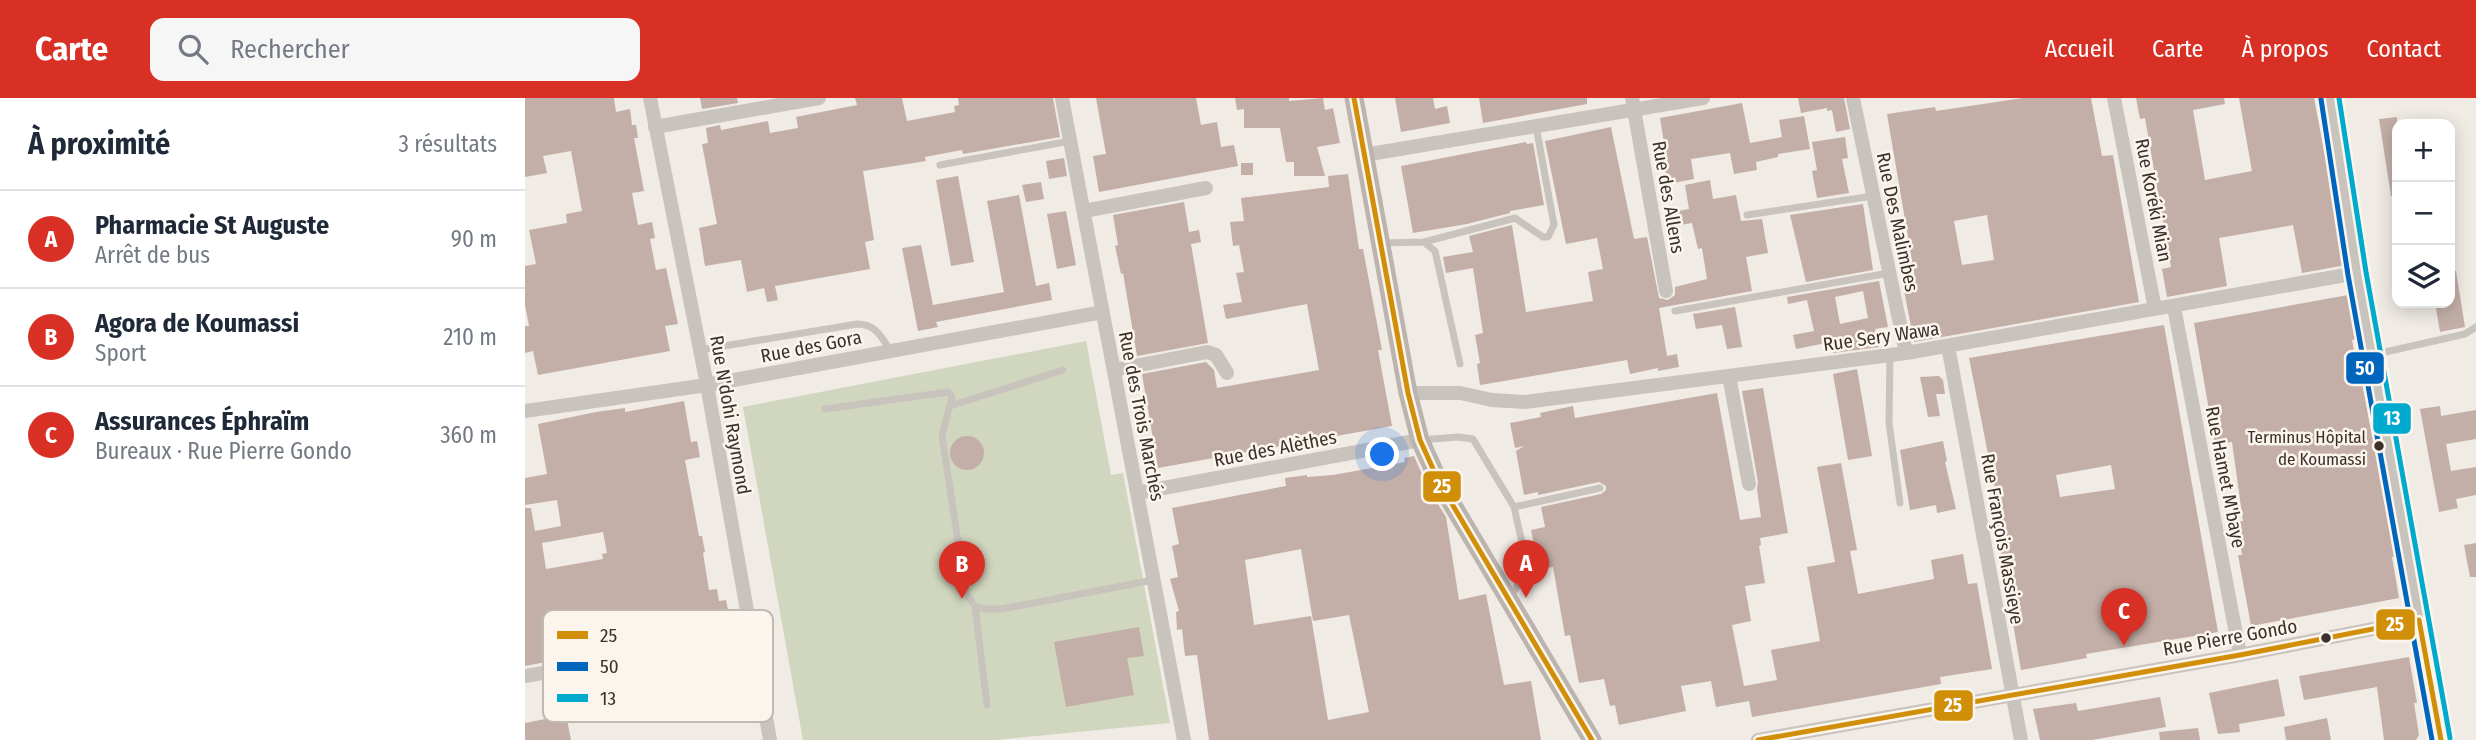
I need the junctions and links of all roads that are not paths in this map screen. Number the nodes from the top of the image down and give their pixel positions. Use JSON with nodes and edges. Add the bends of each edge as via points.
{"nodes":[{"id":1,"x":650,"y":98,"type":"edge"},
{"id":2,"x":819,"y":98,"type":"edge"},
{"id":3,"x":1062,"y":98,"type":"edge"},
{"id":4,"x":1355,"y":98,"type":"edge"},
{"id":5,"x":1703,"y":98,"type":"edge"},
{"id":6,"x":1853,"y":98,"type":"edge"},
{"id":7,"x":2115,"y":98,"type":"edge"},
{"id":8,"x":2330,"y":98,"type":"edge"},
{"id":9,"x":1633,"y":104,"type":"edge"},
{"id":10,"x":1536,"y":126,"type":"junction"},
{"id":11,"x":655,"y":127,"type":"junction"},
{"id":12,"x":1070,"y":141,"type":"junction"},
{"id":13,"x":1364,"y":155,"type":"junction"},
{"id":14,"x":940,"y":165,"type":"dead end"},
{"id":15,"x":1206,"y":188,"type":"dead end"},
{"id":16,"x":1873,"y":196,"type":"junction"},
{"id":17,"x":1084,"y":211,"type":"junction"},
{"id":18,"x":1747,"y":215,"type":"dead end"},
{"id":19,"x":1424,"y":242,"type":"junction"},
{"id":20,"x":1380,"y":243,"type":"junction"},
{"id":21,"x":1889,"y":273,"type":"junction"},
{"id":22,"x":2357,"y":274,"type":"junction"},
{"id":23,"x":1666,"y":291,"type":"dead end"},
{"id":24,"x":2174,"y":307,"type":"junction"},
{"id":25,"x":2155,"y":309,"type":"junction"},
{"id":26,"x":1675,"y":311,"type":"dead end"},
{"id":27,"x":1103,"y":312,"type":"junction"},
{"id":28,"x":2476,"y":327,"type":"edge"},
{"id":29,"x":1948,"y":346,"type":"junction"},
{"id":30,"x":700,"y":350,"type":"junction"},
{"id":31,"x":890,"y":350,"type":"junction"},
{"id":32,"x":1906,"y":353,"type":"junction"},
{"id":33,"x":1890,"y":355,"type":"junction"},
{"id":34,"x":2372,"y":355,"type":"junction"},
{"id":35,"x":1460,"y":364,"type":"dead end"},
{"id":36,"x":1063,"y":370,"type":"dead end"},
{"id":37,"x":1114,"y":370,"type":"junction"},
{"id":38,"x":1227,"y":373,"type":"dead end"},
{"id":39,"x":1729,"y":376,"type":"junction"},
{"id":40,"x":707,"y":385,"type":"junction"},
{"id":41,"x":1408,"y":393,"type":"junction"},
{"id":42,"x":950,"y":405,"type":"junction"},
{"id":43,"x":825,"y":409,"type":"dead end"},
{"id":44,"x":525,"y":411,"type":"edge"},
{"id":45,"x":1420,"y":440,"type":"junction"},
{"id":46,"x":1749,"y":484,"type":"dead end"},
{"id":47,"x":1600,"y":488,"type":"dead end"},
{"id":48,"x":1137,"y":493,"type":"junction"},
{"id":49,"x":1900,"y":503,"type":"dead end"},
{"id":50,"x":1514,"y":506,"type":"junction"},
{"id":51,"x":1153,"y":580,"type":"junction"},
{"id":52,"x":1509,"y":601,"type":"junction"},
{"id":53,"x":975,"y":606,"type":"junction"},
{"id":54,"x":747,"y":610,"type":"edge"},
{"id":55,"x":2419,"y":620,"type":"junction"},
{"id":56,"x":2240,"y":655,"type":"junction"},
{"id":57,"x":543,"y":673,"type":"edge"},
{"id":58,"x":525,"y":676,"type":"edge"},
{"id":59,"x":2013,"y":695,"type":"junction"},
{"id":60,"x":988,"y":705,"type":"dead end"},
{"id":61,"x":767,"y":722,"type":"edge"},
{"id":62,"x":770,"y":740,"type":"edge"},
{"id":63,"x":1184,"y":740,"type":"edge"},
{"id":64,"x":1592,"y":740,"type":"edge"},
{"id":65,"x":1758,"y":740,"type":"edge"},
{"id":66,"x":2021,"y":740,"type":"edge"},
{"id":67,"x":2441,"y":740,"type":"edge"}],
"edges":[{"from":1,"to":11,"type":"street","name":"Rue N'dohi Raymond"},
{"from":2,"to":11,"type":"street"},
{"from":3,"to":12,"type":"street","name":"Rue des Trois Marchés"},
{"from":4,"to":13,"type":"street"},
{"from":5,"to":9,"type":"street"},
{"from":6,"to":16,"type":"street","name":"Rue Des Malimbes"},
{"from":7,"to":25,"type":"street","name":"Rue Koréki Mian"},
{"from":8,"to":22,"type":"street"},
{"from":9,"to":10,"type":"street"},
{"from":9,"to":23,"type":"street","name":"Rue des Allens"},
{"from":10,"to":13,"type":"street"},
{"from":10,"to":19,"type":"lane","via":[[1554,225],[1548,236],[1515,218]]},
{"from":11,"to":30,"type":"street","name":"Rue N'dohi Raymond"},
{"from":12,"to":14,"type":"lane"},
{"from":12,"to":17,"type":"street","name":"Rue des Trois Marchés"},
{"from":13,"to":20,"type":"street"},
{"from":15,"to":17,"type":"street"},
{"from":16,"to":18,"type":"lane"},
{"from":16,"to":21,"type":"street","name":"Rue Des Malimbes"},
{"from":17,"to":27,"type":"street","name":"Rue des Trois Marchés"},
{"from":19,"to":20,"type":"lane"},
{"from":19,"to":35,"type":"lane","via":[[1434,251]]},
{"from":20,"to":41,"type":"street"},
{"from":21,"to":26,"type":"lane"},
{"from":21,"to":32,"type":"street","name":"Rue Des Malimbes"},
{"from":22,"to":24,"type":"street","name":"Rue Sery Wawa"},
{"from":22,"to":34,"type":"street"},
{"from":24,"to":25,"type":"street","name":"Rue Sery Wawa"},
{"from":24,"to":56,"type":"street","name":"Rue Hamet M'baye"},
{"from":25,"to":29,"type":"street","name":"Rue Sery Wawa"},
{"from":27,"to":31,"type":"street","name":"Rue des Gora"},
{"from":27,"to":37,"type":"street","name":"Rue des Trois Marchés"},
{"from":28,"to":34,"type":"lane","via":[[2465,334]]},
{"from":29,"to":32,"type":"street","name":"Rue Sery Wawa"},
{"from":29,"to":59,"type":"street","name":"Rue François Massieye"},
{"from":30,"to":31,"type":"lane","via":[[867,324]]},
{"from":30,"to":40,"type":"street","name":"Rue N'dohi Raymond"},
{"from":31,"to":40,"type":"street","name":"Rue des Gora"},
{"from":32,"to":33,"type":"street","name":"Rue Sery Wawa"},
{"from":33,"to":39,"type":"street","name":"Rue Sery Wawa"},
{"from":33,"to":49,"type":"lane","via":[[1889,423]]},
{"from":34,"to":55,"type":"street"},
{"from":36,"to":42,"type":"lane"},
{"from":37,"to":38,"type":"street","via":[[1207,352],[1216,355]]},
{"from":37,"to":48,"type":"street","name":"Rue des Trois Marchés"},
{"from":39,"to":41,"type":"street","name":"Rue Sery Wawa","via":[[1525,402],[1459,393]]},
{"from":39,"to":46,"type":"street"},
{"from":40,"to":44,"type":"street","name":"Rue des Gora"},
{"from":40,"to":54,"type":"street","name":"Rue N'dohi Raymond"},
{"from":41,"to":45,"type":"street"},
{"from":42,"to":43,"type":"lane","via":[[948,392]]},
{"from":42,"to":53,"type":"lane","via":[[942,436],[967,594]]},
{"from":45,"to":48,"type":"street","name":"Rue des Alèthes"},
{"from":45,"to":50,"type":"lane","via":[[1473,439]]},
{"from":45,"to":52,"type":"street","via":[[1439,482]]},
{"from":47,"to":50,"type":"lane"},
{"from":48,"to":51,"type":"street","name":"Rue des Trois Marchés"},
{"from":50,"to":52,"type":"lane","via":[[1525,560],[1523,575]]},
{"from":51,"to":53,"type":"lane","via":[[1002,609]]},
{"from":51,"to":63,"type":"street","name":"Rue des Trois Marchés"},
{"from":52,"to":64,"type":"street"},
{"from":53,"to":60,"type":"lane"},
{"from":55,"to":56,"type":"street","name":"Rue Pierre Gondo"},
{"from":55,"to":67,"type":"street"},
{"from":56,"to":59,"type":"street","name":"Rue Pierre Gondo"},
{"from":57,"to":58,"type":"street"},
{"from":59,"to":65,"type":"street","name":"Rue Pierre Gondo"},
{"from":59,"to":66,"type":"street","name":"Rue François Massieye"},
{"from":61,"to":62,"type":"street","name":"Rue N'dohi Raymond"}]}
